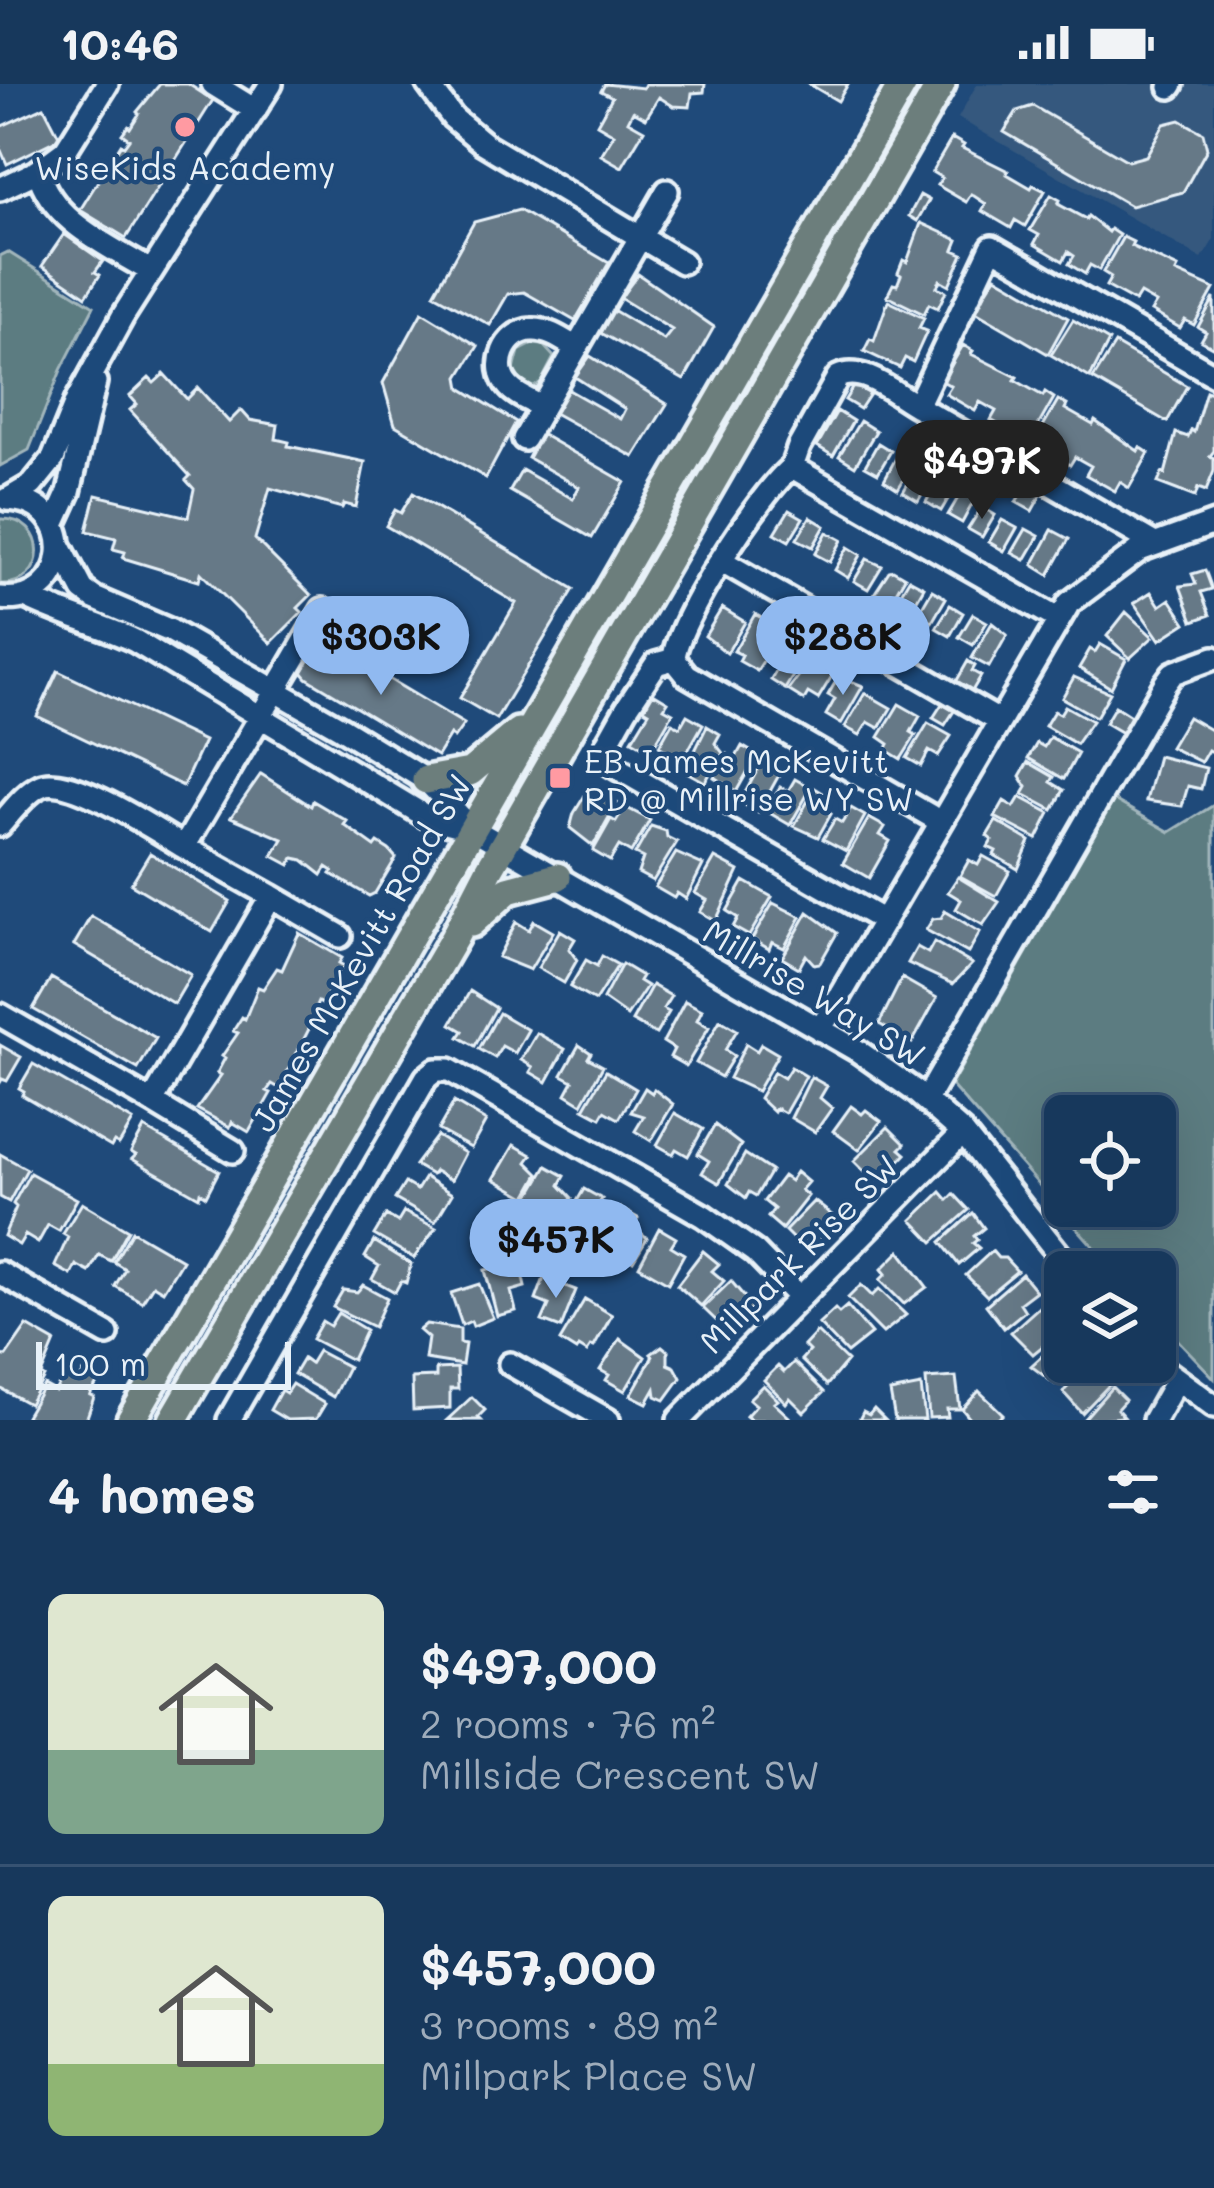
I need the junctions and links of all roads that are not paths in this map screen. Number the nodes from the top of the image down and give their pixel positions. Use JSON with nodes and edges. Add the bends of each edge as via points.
{"nodes":[{"id":1,"x":107,"y":84,"type":"edge"},
{"id":2,"x":213,"y":84,"type":"edge"},
{"id":3,"x":272,"y":84,"type":"edge"},
{"id":4,"x":428,"y":84,"type":"edge"},
{"id":5,"x":903,"y":84,"type":"edge"},
{"id":6,"x":941,"y":84,"type":"edge"},
{"id":7,"x":255,"y":110,"type":"junction"},
{"id":8,"x":38,"y":171,"type":"junction"},
{"id":9,"x":0,"y":189,"type":"edge"},
{"id":10,"x":668,"y":191,"type":"dead end"},
{"id":11,"x":640,"y":237,"type":"junction"},
{"id":12,"x":682,"y":262,"type":"dead end"},
{"id":13,"x":150,"y":271,"type":"junction"},
{"id":14,"x":576,"y":348,"type":"junction"},
{"id":15,"x":100,"y":362,"type":"junction"},
{"id":16,"x":1214,"y":375,"type":"edge"},
{"id":17,"x":917,"y":406,"type":"junction"},
{"id":18,"x":542,"y":407,"type":"junction"},
{"id":19,"x":524,"y":439,"type":"dead end"},
{"id":20,"x":792,"y":467,"type":"junction"},
{"id":21,"x":5,"y":499,"type":"edge"},
{"id":22,"x":1214,"y":523,"type":"edge"},
{"id":23,"x":57,"y":536,"type":"junction"},
{"id":24,"x":1154,"y":543,"type":"junction"},
{"id":25,"x":722,"y":561,"type":"junction"},
{"id":26,"x":9,"y":599,"type":"edge"},
{"id":27,"x":322,"y":610,"type":"dead end"},
{"id":28,"x":1058,"y":619,"type":"junction"},
{"id":29,"x":1214,"y":658,"type":"edge"},
{"id":30,"x":674,"y":659,"type":"junction"},
{"id":31,"x":274,"y":691,"type":"junction"},
{"id":32,"x":543,"y":708,"type":"junction"},
{"id":33,"x":259,"y":715,"type":"junction"},
{"id":34,"x":999,"y":722,"type":"junction"},
{"id":35,"x":426,"y":780,"type":"junction"},
{"id":36,"x":941,"y":822,"type":"junction"},
{"id":37,"x":0,"y":825,"type":"edge"},
{"id":38,"x":472,"y":829,"type":"junction"},
{"id":39,"x":503,"y":846,"type":"junction"},
{"id":40,"x":184,"y":847,"type":"junction"},
{"id":41,"x":556,"y":878,"type":"junction"},
{"id":42,"x":271,"y":896,"type":"junction"},
{"id":43,"x":884,"y":921,"type":"junction"},
{"id":44,"x":340,"y":936,"type":"dead end"},
{"id":45,"x":454,"y":938,"type":"junction"},
{"id":46,"x":0,"y":1015,"type":"edge"},
{"id":47,"x":820,"y":1030,"type":"junction"},
{"id":48,"x":926,"y":1100,"type":"junction"},
{"id":49,"x":152,"y":1102,"type":"junction"},
{"id":50,"x":963,"y":1133,"type":"junction"},
{"id":51,"x":232,"y":1150,"type":"dead end"},
{"id":52,"x":1056,"y":1251,"type":"edge"},
{"id":53,"x":0,"y":1273,"type":"edge"},
{"id":54,"x":800,"y":1298,"type":"junction"},
{"id":55,"x":106,"y":1334,"type":"dead end"},
{"id":56,"x":510,"y":1364,"type":"dead end"},
{"id":57,"x":1176,"y":1381,"type":"edge"},
{"id":58,"x":1175,"y":1383,"type":"edge"},
{"id":59,"x":1214,"y":1406,"type":"edge"},
{"id":60,"x":131,"y":1420,"type":"edge"},
{"id":61,"x":173,"y":1420,"type":"edge"},
{"id":62,"x":229,"y":1420,"type":"edge"},
{"id":63,"x":608,"y":1420,"type":"edge"},
{"id":64,"x":679,"y":1420,"type":"edge"},
{"id":65,"x":1154,"y":1420,"type":"edge"}],
"edges":[{"from":1,"to":8,"type":"street","via":[[64,151]]},
{"from":2,"to":7,"type":"street"},
{"from":3,"to":7,"type":"street"},
{"from":4,"to":11,"type":"street","via":[[483,143]]},
{"from":5,"to":32,"type":"main road","name":"James McKevitt Road SW"},
{"from":6,"to":39,"type":"main road"},
{"from":7,"to":13,"type":"street"},
{"from":8,"to":9,"type":"street"},
{"from":8,"to":13,"type":"street","via":[[67,217]]},
{"from":10,"to":11,"type":"street"},
{"from":11,"to":12,"type":"street"},
{"from":11,"to":14,"type":"street"},
{"from":13,"to":15,"type":"street"},
{"from":14,"to":18,"type":"street"},
{"from":14,"to":18,"type":"street","via":[[539,329],[505,347],[505,381]]},
{"from":15,"to":21,"type":"street","via":[[53,459],[32,485]]},
{"from":15,"to":23,"type":"street"},
{"from":16,"to":17,"type":"street","via":[[992,247]]},
{"from":17,"to":20,"type":"street","via":[[846,372]]},
{"from":17,"to":24,"type":"street"},
{"from":18,"to":19,"type":"street"},
{"from":20,"to":25,"type":"street"},
{"from":20,"to":28,"type":"street"},
{"from":21,"to":23,"type":"street","via":[[36,506]]},
{"from":22,"to":24,"type":"street"},
{"from":23,"to":26,"type":"street","via":[[51,577]]},
{"from":23,"to":31,"type":"street","via":[[82,590]]},
{"from":24,"to":28,"type":"street","via":[[1086,587]]},
{"from":25,"to":30,"type":"street","via":[[676,640]]},
{"from":25,"to":34,"type":"street"},
{"from":26,"to":33,"type":"street","via":[[135,641]]},
{"from":27,"to":31,"type":"street"},
{"from":28,"to":34,"type":"street"},
{"from":29,"to":48,"type":"street","via":[[1173,673],[1165,685]]},
{"from":30,"to":36,"type":"street","via":[[687,674]]},
{"from":30,"to":43,"type":"street","via":[[656,664],[626,709],[607,743],[612,765]]},
{"from":31,"to":33,"type":"street"},
{"from":31,"to":35,"type":"street"},
{"from":32,"to":35,"type":"main road","via":[[470,772]]},
{"from":32,"to":38,"type":"main road","name":"James McKevitt Road SW"},
{"from":33,"to":38,"type":"street","via":[[427,817]]},
{"from":33,"to":40,"type":"street"},
{"from":34,"to":36,"type":"street"},
{"from":35,"to":38,"type":"street"},
{"from":36,"to":43,"type":"street"},
{"from":37,"to":40,"type":"street","via":[[38,786],[53,783]]},
{"from":38,"to":39,"type":"street","name":"Millrise Way SW"},
{"from":38,"to":60,"type":"main road","name":"James McKevitt Road SW"},
{"from":39,"to":41,"type":"street","name":"Millrise Way SW"},
{"from":39,"to":45,"type":"main road"},
{"from":40,"to":42,"type":"street"},
{"from":41,"to":45,"type":"main road","via":[[508,890]]},
{"from":41,"to":47,"type":"street","name":"Millrise Way SW"},
{"from":42,"to":44,"type":"street"},
{"from":42,"to":49,"type":"street"},
{"from":43,"to":47,"type":"street"},
{"from":45,"to":61,"type":"main road"},
{"from":46,"to":49,"type":"street"},
{"from":47,"to":48,"type":"street","name":"Millrise Way SW"},
{"from":48,"to":50,"type":"street","name":"Millrise Way SW"},
{"from":49,"to":51,"type":"street"},
{"from":50,"to":52,"type":"street","name":"Millrise Way SW"},
{"from":50,"to":54,"type":"street","name":"Millpark Rise SW"},
{"from":53,"to":55,"type":"street"},
{"from":54,"to":62,"type":"street","via":[[704,1216],[436,1070]]},
{"from":54,"to":64,"type":"street","name":"Millpark Rise SW"},
{"from":56,"to":63,"type":"street"},
{"from":57,"to":59,"type":"street"},
{"from":58,"to":65,"type":"street"}]}
